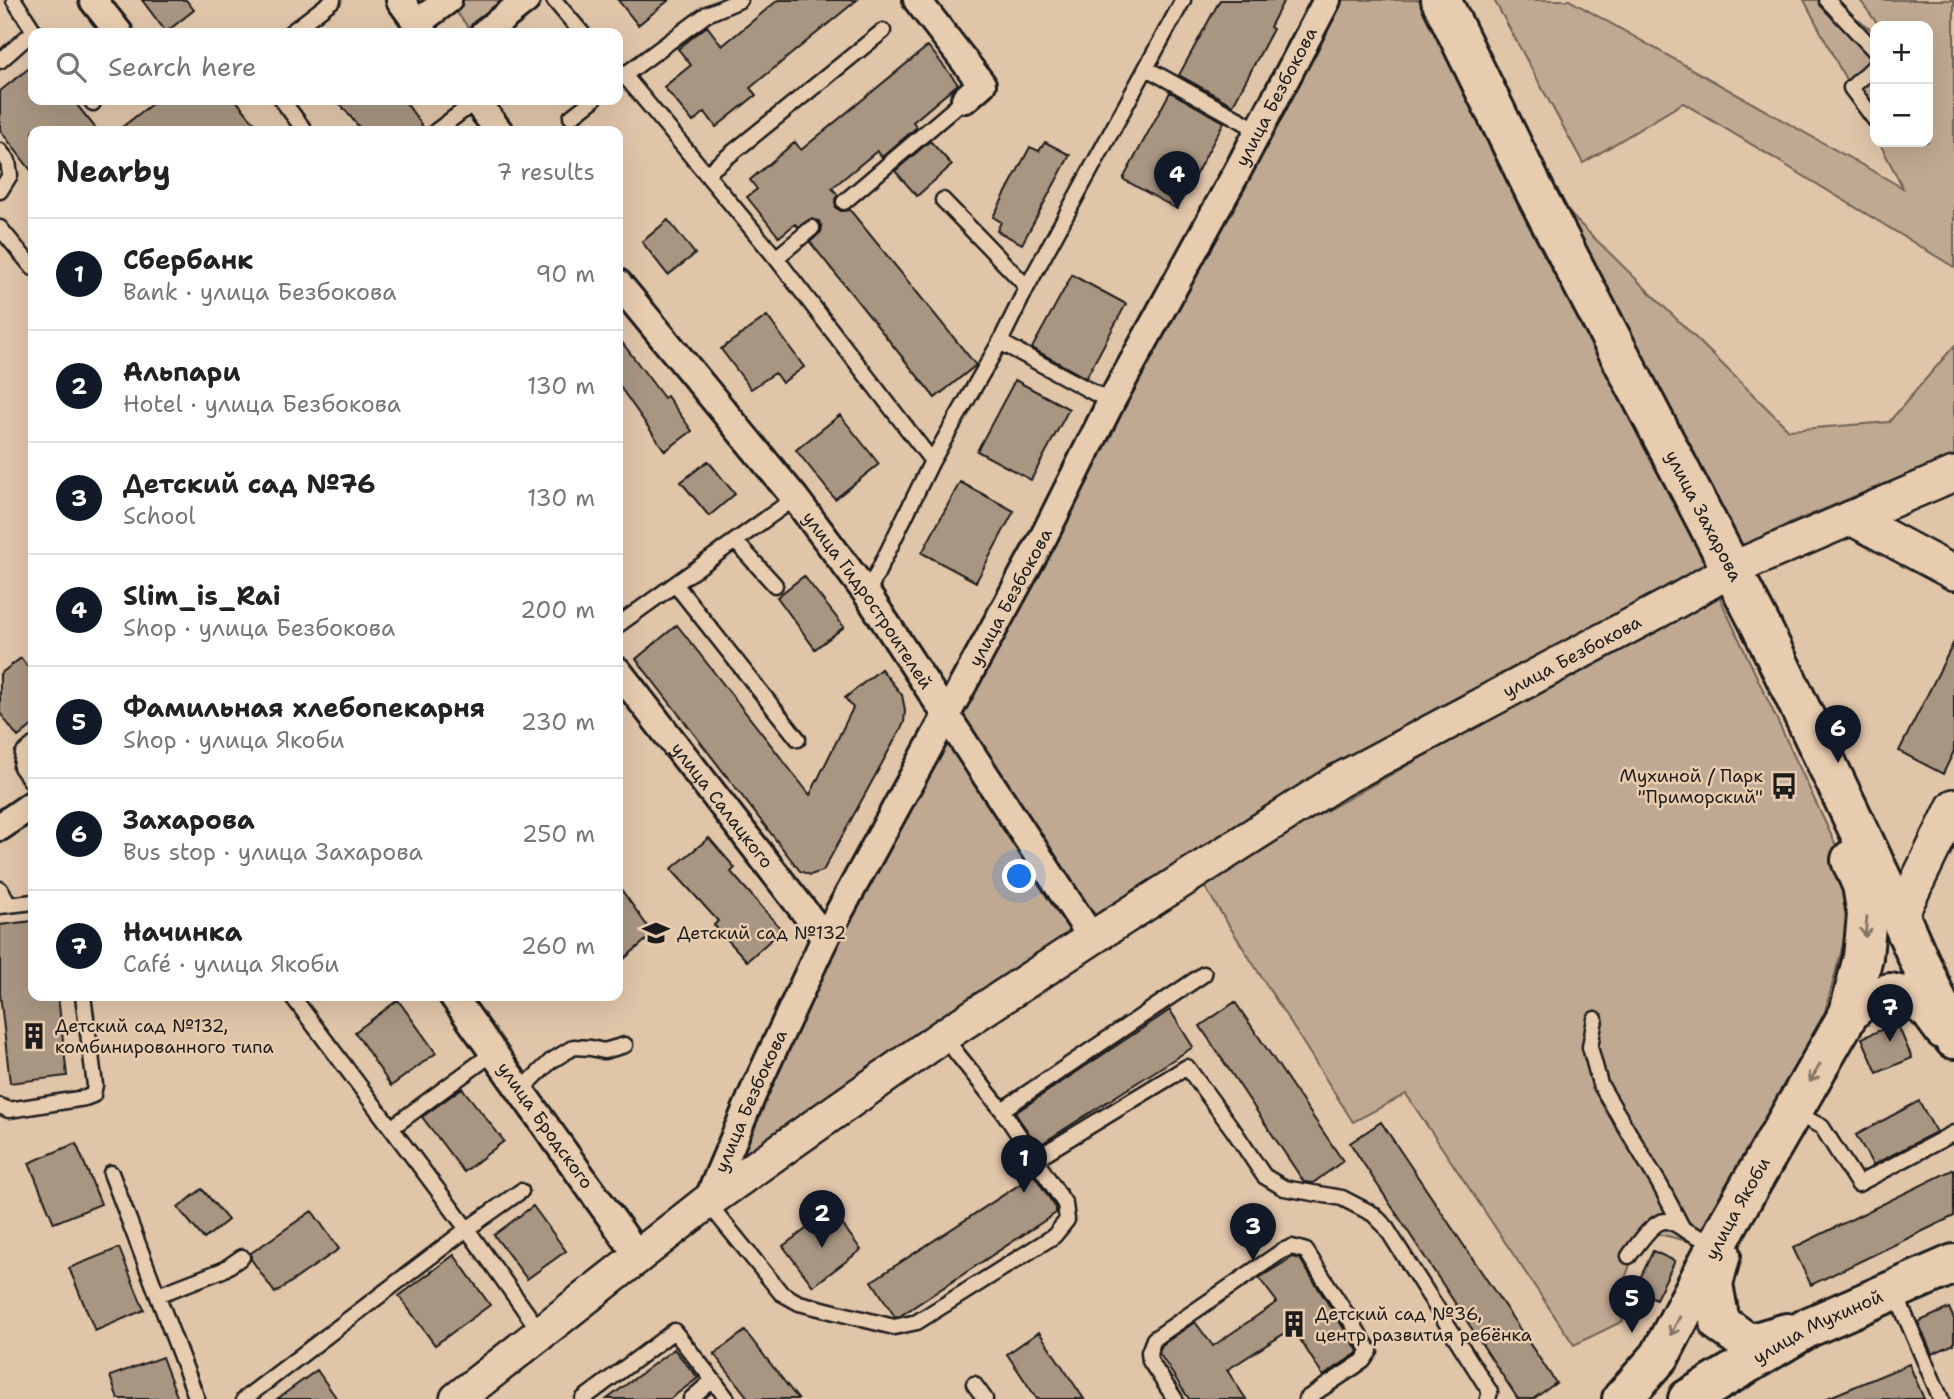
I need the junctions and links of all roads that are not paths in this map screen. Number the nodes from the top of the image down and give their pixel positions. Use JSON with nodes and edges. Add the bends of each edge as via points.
{"nodes":[{"id":1,"x":14,"y":0,"type":"edge"},
{"id":2,"x":93,"y":0,"type":"edge"},
{"id":3,"x":333,"y":0,"type":"edge"},
{"id":4,"x":400,"y":0,"type":"edge"},
{"id":5,"x":448,"y":0,"type":"edge"},
{"id":6,"x":526,"y":0,"type":"edge"},
{"id":7,"x":554,"y":0,"type":"edge"},
{"id":8,"x":740,"y":0,"type":"edge"},
{"id":9,"x":1183,"y":0,"type":"edge"},
{"id":10,"x":1327,"y":0,"type":"edge"},
{"id":11,"x":1441,"y":0,"type":"edge"},
{"id":12,"x":1827,"y":0,"type":"edge"},
{"id":13,"x":922,"y":2,"type":"edge"},
{"id":14,"x":32,"y":28,"type":"edge"},
{"id":15,"x":115,"y":28,"type":"edge"},
{"id":16,"x":297,"y":28,"type":"edge"},
{"id":17,"x":421,"y":28,"type":"edge"},
{"id":18,"x":490,"y":28,"type":"edge"},
{"id":19,"x":578,"y":28,"type":"edge"},
{"id":20,"x":883,"y":31,"type":"dead end"},
{"id":21,"x":28,"y":38,"type":"edge"},
{"id":22,"x":1870,"y":46,"type":"edge"},
{"id":23,"x":0,"y":61,"type":"edge"},
{"id":24,"x":1146,"y":68,"type":"junction"},
{"id":25,"x":1870,"y":71,"type":"edge"},
{"id":26,"x":623,"y":73,"type":"edge"},
{"id":27,"x":623,"y":78,"type":"edge"},
{"id":28,"x":965,"y":99,"type":"joint"},
{"id":29,"x":286,"y":105,"type":"edge"},
{"id":30,"x":470,"y":105,"type":"edge"},
{"id":31,"x":480,"y":105,"type":"edge"},
{"id":32,"x":587,"y":105,"type":"edge"},
{"id":33,"x":1870,"y":113,"type":"edge"},
{"id":34,"x":571,"y":117,"type":"dead end"},
{"id":35,"x":301,"y":126,"type":"edge"},
{"id":36,"x":442,"y":126,"type":"edge"},
{"id":37,"x":495,"y":126,"type":"edge"},
{"id":38,"x":1258,"y":130,"type":"junction"},
{"id":39,"x":0,"y":151,"type":"edge"},
{"id":40,"x":706,"y":174,"type":"junction"},
{"id":41,"x":0,"y":191,"type":"edge"},
{"id":42,"x":943,"y":200,"type":"dead end"},
{"id":43,"x":844,"y":202,"type":"dead end"},
{"id":44,"x":0,"y":228,"type":"edge"},
{"id":45,"x":812,"y":228,"type":"dead end"},
{"id":46,"x":776,"y":258,"type":"junction"},
{"id":47,"x":28,"y":262,"type":"edge"},
{"id":48,"x":1027,"y":287,"type":"junction"},
{"id":49,"x":623,"y":289,"type":"edge"},
{"id":50,"x":1000,"y":342,"type":"junction"},
{"id":51,"x":1111,"y":402,"type":"junction"},
{"id":52,"x":932,"y":461,"type":"junction"},
{"id":53,"x":1954,"y":474,"type":"edge"},
{"id":54,"x":795,"y":498,"type":"junction"},
{"id":55,"x":1851,"y":518,"type":"junction"},
{"id":56,"x":736,"y":542,"type":"junction"},
{"id":57,"x":1732,"y":569,"type":"junction"},
{"id":58,"x":1954,"y":573,"type":"edge"},
{"id":59,"x":675,"y":584,"type":"junction"},
{"id":60,"x":775,"y":585,"type":"dead end"},
{"id":61,"x":867,"y":594,"type":"junction"},
{"id":62,"x":623,"y":621,"type":"edge"},
{"id":63,"x":623,"y":677,"type":"edge"},
{"id":64,"x":946,"y":714,"type":"junction"},
{"id":65,"x":798,"y":739,"type":"dead end"},
{"id":66,"x":28,"y":750,"type":"edge"},
{"id":67,"x":28,"y":777,"type":"edge"},
{"id":68,"x":1954,"y":806,"type":"edge"},
{"id":69,"x":28,"y":807,"type":"edge"},
{"id":70,"x":1,"y":825,"type":"edge"},
{"id":71,"x":0,"y":889,"type":"edge"},
{"id":72,"x":28,"y":903,"type":"edge"},
{"id":73,"x":4,"y":905,"type":"edge"},
{"id":74,"x":1900,"y":917,"type":"junction"},
{"id":75,"x":825,"y":938,"type":"junction"},
{"id":76,"x":1092,"y":938,"type":"junction"},
{"id":77,"x":1204,"y":974,"type":"dead end"},
{"id":78,"x":84,"y":1001,"type":"edge"},
{"id":79,"x":296,"y":1001,"type":"edge"},
{"id":80,"x":457,"y":1001,"type":"edge"},
{"id":81,"x":1849,"y":1013,"type":"junction"},
{"id":82,"x":1595,"y":1019,"type":"dead end"},
{"id":83,"x":943,"y":1036,"type":"junction"},
{"id":84,"x":1954,"y":1042,"type":"edge"},
{"id":85,"x":625,"y":1045,"type":"dead end"},
{"id":86,"x":493,"y":1052,"type":"junction"},
{"id":87,"x":520,"y":1091,"type":"junction"},
{"id":88,"x":0,"y":1106,"type":"edge"},
{"id":89,"x":1002,"y":1110,"type":"junction"},
{"id":90,"x":1793,"y":1111,"type":"junction"},
{"id":91,"x":391,"y":1128,"type":"junction"},
{"id":92,"x":1954,"y":1133,"type":"edge"},
{"id":93,"x":1035,"y":1159,"type":"junction"},
{"id":94,"x":111,"y":1173,"type":"dead end"},
{"id":95,"x":521,"y":1191,"type":"dead end"},
{"id":96,"x":708,"y":1202,"type":"junction"},
{"id":97,"x":467,"y":1228,"type":"junction"},
{"id":98,"x":1683,"y":1229,"type":"junction"},
{"id":99,"x":1723,"y":1234,"type":"junction"},
{"id":100,"x":1629,"y":1256,"type":"dead end"},
{"id":101,"x":242,"y":1257,"type":"dead end"},
{"id":102,"x":639,"y":1257,"type":"junction"},
{"id":103,"x":1954,"y":1264,"type":"edge"},
{"id":104,"x":1894,"y":1289,"type":"junction"},
{"id":105,"x":158,"y":1295,"type":"junction"},
{"id":106,"x":1809,"y":1327,"type":"junction"},
{"id":107,"x":541,"y":1332,"type":"junction"},
{"id":108,"x":713,"y":1380,"type":"junction"},
{"id":109,"x":974,"y":1384,"type":"dead end"},
{"id":110,"x":197,"y":1399,"type":"edge"},
{"id":111,"x":244,"y":1399,"type":"edge"},
{"id":112,"x":457,"y":1399,"type":"edge"},
{"id":113,"x":583,"y":1399,"type":"edge"},
{"id":114,"x":691,"y":1399,"type":"edge"},
{"id":115,"x":727,"y":1399,"type":"edge"},
{"id":116,"x":985,"y":1399,"type":"edge"},
{"id":117,"x":1175,"y":1399,"type":"edge"},
{"id":118,"x":1306,"y":1399,"type":"edge"},
{"id":119,"x":1488,"y":1399,"type":"edge"},
{"id":120,"x":1622,"y":1399,"type":"edge"},
{"id":121,"x":1688,"y":1399,"type":"edge"},
{"id":122,"x":1941,"y":1399,"type":"edge"}],
"edges":[{"from":1,"to":14,"type":"lane"},
{"from":2,"to":15,"type":"street"},
{"from":3,"to":16,"type":"lane"},
{"from":4,"to":17,"type":"street"},
{"from":5,"to":17,"type":"street"},
{"from":6,"to":18,"type":"street"},
{"from":7,"to":19,"type":"lane"},
{"from":8,"to":26,"type":"lane","via":[[707,14]]},
{"from":9,"to":24,"type":"lane"},
{"from":10,"to":38,"type":"street","name":"улица Безбокова"},
{"from":11,"to":57,"type":"main road","name":"улица Захарова","via":[[1536,194]]},
{"from":12,"to":22,"type":"lane"},
{"from":13,"to":28,"type":"street","via":[[982,84]]},
{"from":20,"to":40,"type":"lane"},
{"from":21,"to":23,"type":"lane"},
{"from":24,"to":38,"type":"lane"},
{"from":24,"to":48,"type":"lane"},
{"from":25,"to":33,"type":"lane","via":[[1851,88]]},
{"from":27,"to":40,"type":"lane"},
{"from":28,"to":43,"type":"lane"},
{"from":29,"to":35,"type":"lane"},
{"from":30,"to":36,"type":"lane"},
{"from":31,"to":37,"type":"street"},
{"from":32,"to":34,"type":"lane"},
{"from":38,"to":51,"type":"street","name":"улица Безбокова"},
{"from":39,"to":41,"type":"lane","via":[[8,161],[10,175]]},
{"from":40,"to":46,"type":"lane"},
{"from":42,"to":48,"type":"lane"},
{"from":44,"to":47,"type":"lane"},
{"from":45,"to":46,"type":"lane"},
{"from":46,"to":52,"type":"lane"},
{"from":48,"to":50,"type":"lane"},
{"from":49,"to":54,"type":"street","name":"улица Гидростроителей"},
{"from":50,"to":51,"type":"lane"},
{"from":50,"to":52,"type":"lane"},
{"from":51,"to":64,"type":"street","name":"улица Безбокова"},
{"from":52,"to":61,"type":"lane"},
{"from":53,"to":55,"type":"street","name":"улица Безбокова"},
{"from":54,"to":56,"type":"lane"},
{"from":54,"to":61,"type":"street","name":"улица Гидростроителей"},
{"from":55,"to":57,"type":"street","name":"улица Безбокова"},
{"from":55,"to":58,"type":"street"},
{"from":56,"to":59,"type":"lane"},
{"from":56,"to":60,"type":"lane"},
{"from":57,"to":74,"type":"main road","name":"улица Захарова"},
{"from":57,"to":76,"type":"street","name":"улица Безбокова","via":[[1338,780]]},
{"from":57,"to":81,"type":"main road","one_way":true,"via":[[1739,619],[1862,885],[1867,915],[1863,957]]},
{"from":59,"to":62,"type":"lane"},
{"from":59,"to":65,"type":"lane"},
{"from":61,"to":64,"type":"street","name":"улица Гидростроителей"},
{"from":63,"to":75,"type":"street","name":"улица Салацкого"},
{"from":64,"to":75,"type":"street","name":"улица Безбокова"},
{"from":64,"to":76,"type":"street","name":"улица Гидростроителей"},
{"from":66,"to":67,"type":"lane","via":[[21,768]]},
{"from":68,"to":74,"type":"street"},
{"from":69,"to":70,"type":"street"},
{"from":71,"to":73,"type":"lane"},
{"from":72,"to":73,"type":"lane"},
{"from":74,"to":84,"type":"main road","name":"улица Захарова"},
{"from":75,"to":96,"type":"street","name":"улица Безбокова"},
{"from":76,"to":83,"type":"street","name":"улица Безбокова"},
{"from":77,"to":89,"type":"lane"},
{"from":78,"to":88,"type":"lane","via":[[93,1095],[9,1110]]},
{"from":79,"to":91,"type":"lane"},
{"from":80,"to":86,"type":"street","name":"улица Бродского"},
{"from":81,"to":84,"type":"main road","via":[[1863,1000],[1890,993],[1913,998],[1930,1011]]},
{"from":81,"to":90,"type":"main road","name":"улица Якоби","one_way":true},
{"from":82,"to":98,"type":"lane","via":[[1590,1047],[1600,1084]]},
{"from":83,"to":89,"type":"lane"},
{"from":83,"to":96,"type":"street","name":"улица Безбокова"},
{"from":85,"to":87,"type":"lane","via":[[604,1051],[574,1047],[551,1061]]},
{"from":86,"to":87,"type":"street","name":"улица Бродского"},
{"from":86,"to":91,"type":"lane"},
{"from":87,"to":102,"type":"street","name":"улица Бродского"},
{"from":89,"to":93,"type":"lane"},
{"from":90,"to":92,"type":"lane","via":[[1822,1127],[1858,1184]]},
{"from":90,"to":99,"type":"main road","name":"улица Якоби"},
{"from":91,"to":97,"type":"lane"},
{"from":93,"to":96,"type":"lane","via":[[1065,1204],[1067,1220],[1054,1236],[917,1322],[894,1327],[799,1303],[781,1293]]},
{"from":93,"to":119,"type":"lane","via":[[1187,1067],[1264,1176],[1284,1188],[1342,1198],[1373,1214],[1385,1226],[1490,1392]]},
{"from":94,"to":105,"type":"lane"},
{"from":95,"to":97,"type":"lane"},
{"from":96,"to":102,"type":"street","name":"улица Безбокова"},
{"from":97,"to":107,"type":"lane"},
{"from":97,"to":111,"type":"lane"},
{"from":98,"to":99,"type":"lane"},
{"from":98,"to":100,"type":"lane","via":[[1668,1220],[1659,1222]]},
{"from":99,"to":106,"type":"main road","via":[[1713,1283],[1720,1323],[1749,1344]]},
{"from":99,"to":120,"type":"main road","name":"улица Якоби","one_way":true,"via":[[1660,1356]]},
{"from":101,"to":105,"type":"lane","via":[[223,1270]]},
{"from":102,"to":107,"type":"street","name":"улица Безбокова"},
{"from":103,"to":104,"type":"main road","name":"улица Мухиной"},
{"from":104,"to":106,"type":"main road","name":"улица Мухиной"},
{"from":104,"to":122,"type":"lane"},
{"from":105,"to":110,"type":"lane"},
{"from":106,"to":121,"type":"main road","name":"улица Мухиной"},
{"from":107,"to":112,"type":"street","name":"улица Безбокова"},
{"from":108,"to":113,"type":"lane","via":[[674,1331]]},
{"from":108,"to":114,"type":"lane"},
{"from":108,"to":115,"type":"lane"},
{"from":109,"to":116,"type":"lane"},
{"from":117,"to":118,"type":"lane","via":[[1150,1361],[1154,1339],[1292,1247],[1306,1251],[1370,1351],[1363,1361]]}]}
